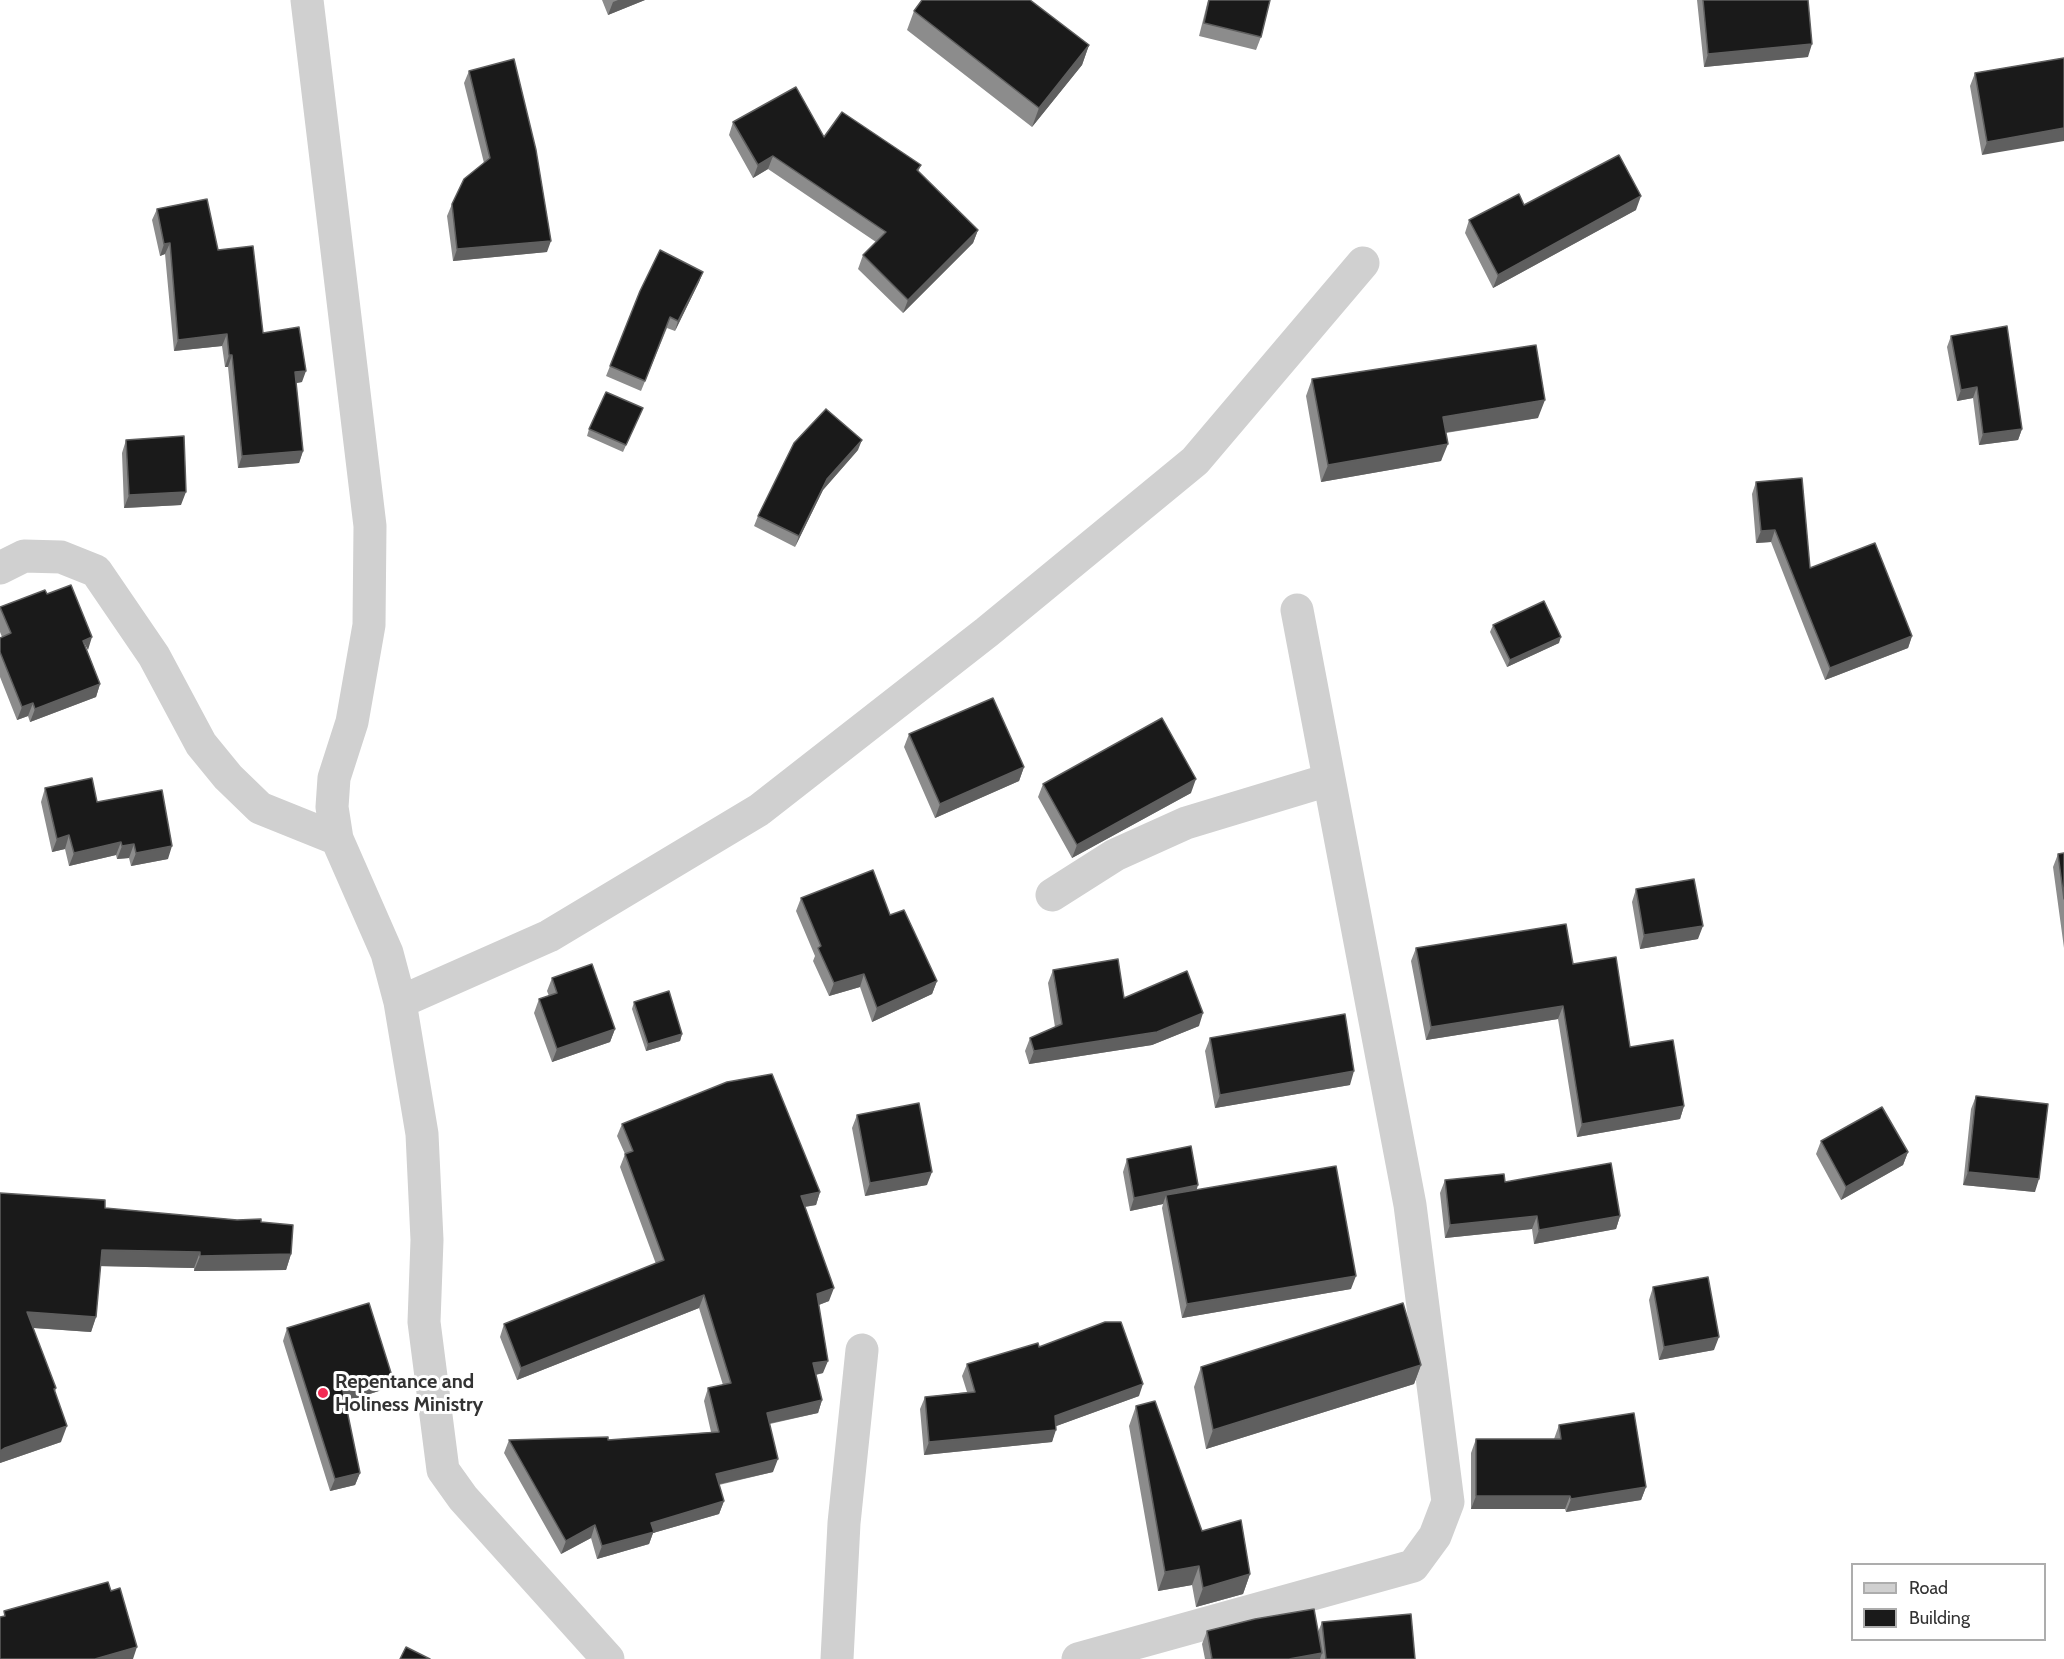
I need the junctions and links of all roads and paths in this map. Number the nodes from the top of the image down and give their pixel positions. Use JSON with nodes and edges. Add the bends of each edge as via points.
{"nodes":[{"id":1,"x":307,"y":0,"type":"edge"},
{"id":2,"x":1363,"y":263,"type":"dead end"},
{"id":3,"x":0,"y":568,"type":"edge"},
{"id":4,"x":1297,"y":610,"type":"dead end"},
{"id":5,"x":1328,"y":780,"type":"junction"},
{"id":6,"x":337,"y":839,"type":"junction"},
{"id":7,"x":1052,"y":895,"type":"dead end"},
{"id":8,"x":400,"y":1002,"type":"junction"},
{"id":9,"x":862,"y":1350,"type":"dead end"},
{"id":10,"x":608,"y":1659,"type":"edge"},
{"id":11,"x":837,"y":1659,"type":"edge"},
{"id":12,"x":1078,"y":1659,"type":"edge"}],
"edges":[{"from":1,"to":6,"type":"street","via":[[370,526],[369,625],[352,722],[334,778],[332,807]]},
{"from":2,"to":8,"type":"street","via":[[1195,460],[987,632],[759,810],[549,936]]},
{"from":3,"to":6,"type":"street","via":[[24,556],[61,557],[96,571],[154,656],[201,744],[228,777],[260,808]]},
{"from":4,"to":5,"type":"street"},
{"from":5,"to":7,"type":"street","via":[[1186,822],[1115,855]]},
{"from":5,"to":12,"type":"street","via":[[1410,1205],[1448,1502],[1435,1536],[1413,1566]]},
{"from":6,"to":8,"type":"street","via":[[387,953]]},
{"from":8,"to":10,"type":"street","via":[[422,1134],[427,1240],[424,1322],[443,1470],[463,1498]]},
{"from":9,"to":11,"type":"street","via":[[844,1522]]}]}
